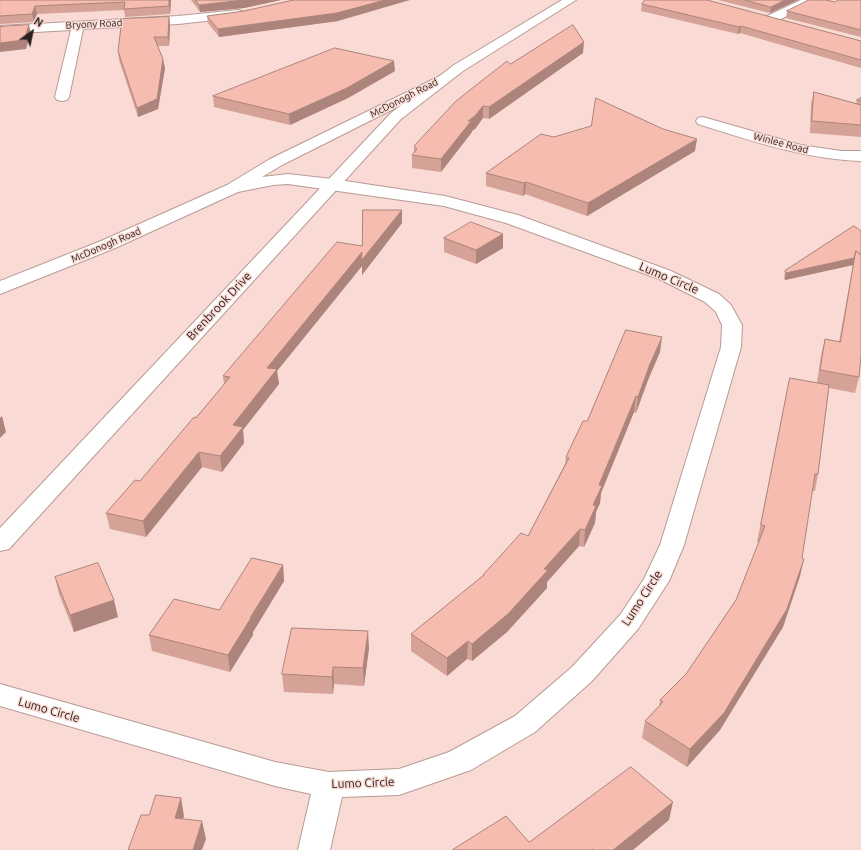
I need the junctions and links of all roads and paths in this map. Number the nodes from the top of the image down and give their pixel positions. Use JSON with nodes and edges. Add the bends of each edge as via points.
{"nodes":[{"id":1,"x":570,"y":0,"type":"edge"},
{"id":2,"x":810,"y":0,"type":"edge"},
{"id":3,"x":252,"y":11,"type":"edge"},
{"id":4,"x":786,"y":23,"type":"edge"},
{"id":5,"x":78,"y":25,"type":"junction"},
{"id":6,"x":0,"y":30,"type":"edge"},
{"id":7,"x":446,"y":77,"type":"junction"},
{"id":8,"x":62,"y":97,"type":"dead end"},
{"id":9,"x":703,"y":121,"type":"dead end"},
{"id":10,"x":861,"y":156,"type":"edge"},
{"id":11,"x":332,"y":184,"type":"junction"},
{"id":12,"x":233,"y":188,"type":"junction"},
{"id":13,"x":0,"y":288,"type":"edge"},
{"id":14,"x":0,"y":543,"type":"edge"},
{"id":15,"x":0,"y":696,"type":"edge"},
{"id":16,"x":329,"y":785,"type":"junction"},
{"id":17,"x":314,"y":850,"type":"edge"}],
"edges":[{"from":1,"to":7,"type":"street","name":"McDonogh Road"},
{"from":2,"to":4,"type":"street","via":[[767,18]]},
{"from":3,"to":5,"type":"street","name":"Bryony Road","via":[[178,20]]},
{"from":5,"to":6,"type":"street","name":"Bryony Road"},
{"from":5,"to":8,"type":"street"},
{"from":7,"to":11,"type":"street","name":"Brenbrook Drive","via":[[396,116]]},
{"from":7,"to":12,"type":"street","name":"McDonogh Road","via":[[276,162]]},
{"from":9,"to":10,"type":"street","name":"Winlee Road","via":[[805,150],[832,155]]},
{"from":11,"to":12,"type":"street","name":"McDonogh Road","via":[[288,179]]},
{"from":11,"to":14,"type":"street","name":"Brenbrook Drive"},
{"from":11,"to":16,"type":"street","name":"Lumo Circle","via":[[445,201],[519,222],[665,275],[696,289],[724,309],[732,325],[731,346],[672,545],[656,581],[629,622],[582,674],[525,724],[460,761],[399,782]]},
{"from":12,"to":13,"type":"street","name":"McDonogh Road","via":[[107,245]]},
{"from":15,"to":16,"type":"street","name":"Lumo Circle","via":[[275,774]]},
{"from":16,"to":17,"type":"street"}]}
